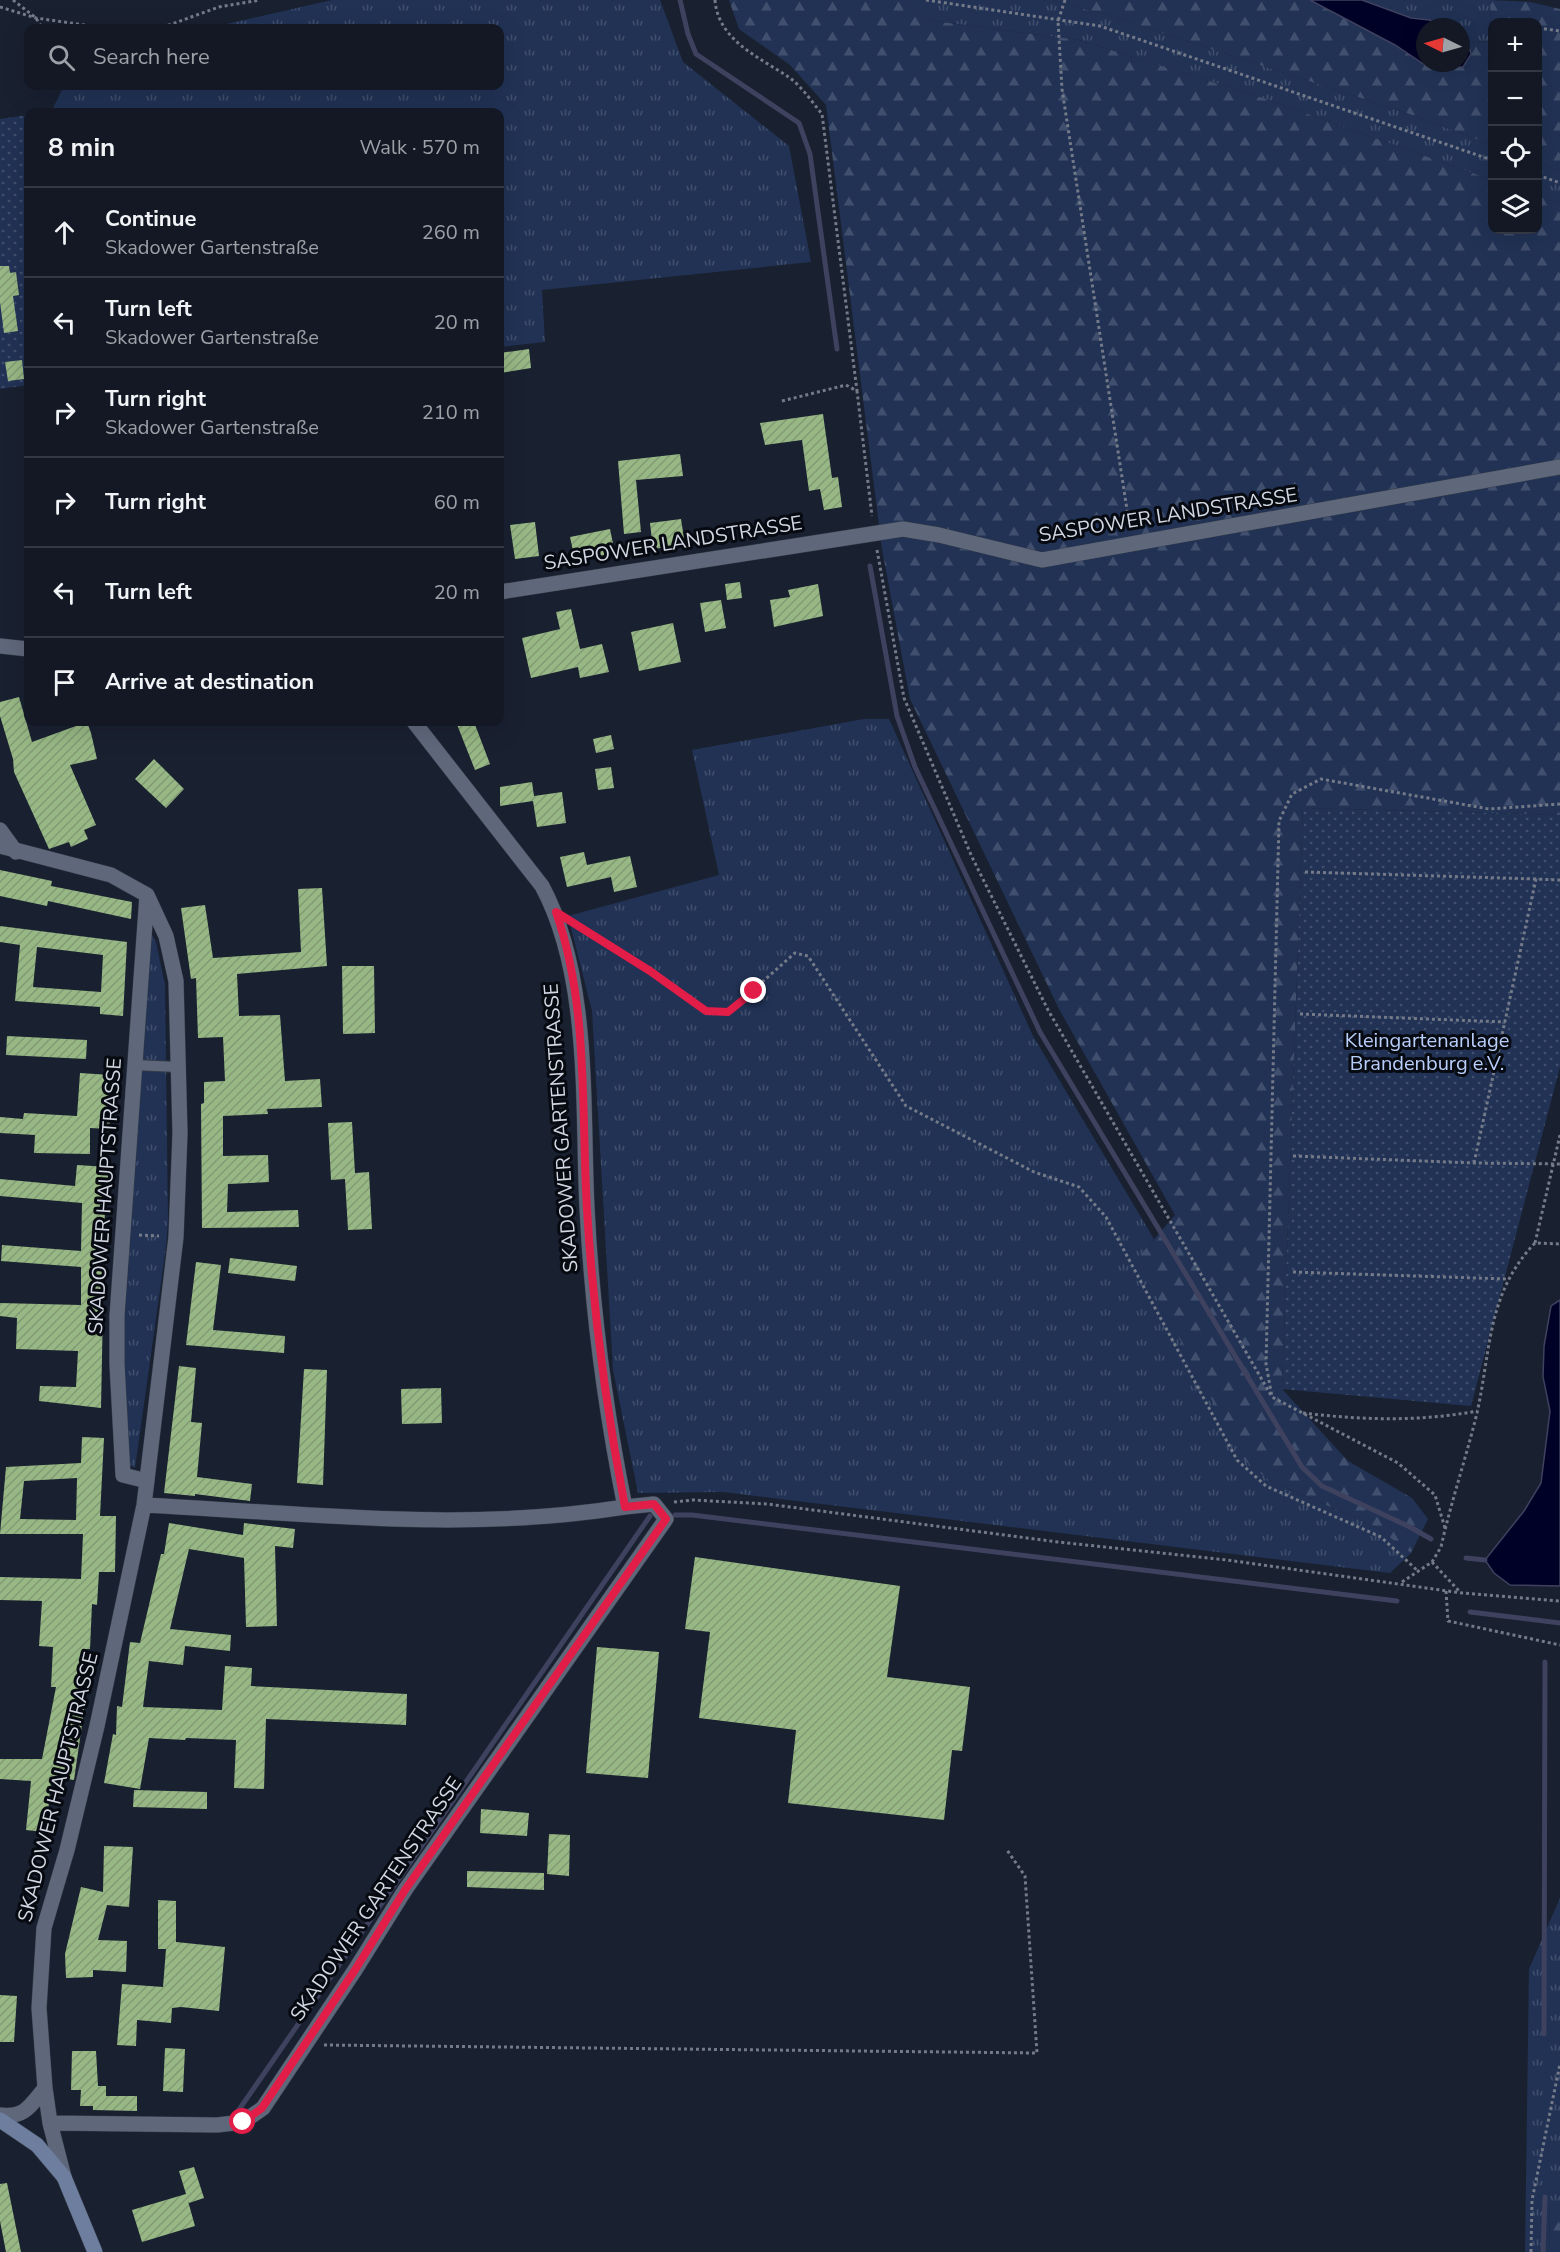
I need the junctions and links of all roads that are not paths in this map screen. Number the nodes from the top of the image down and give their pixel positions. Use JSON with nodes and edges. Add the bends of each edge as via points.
{"nodes":[{"id":1,"x":1560,"y":467,"type":"edge"},
{"id":2,"x":504,"y":591,"type":"edge"},
{"id":3,"x":0,"y":646,"type":"edge"},
{"id":4,"x":24,"y":649,"type":"edge"},
{"id":5,"x":417,"y":726,"type":"edge"},
{"id":6,"x":0,"y":830,"type":"edge"},
{"id":7,"x":0,"y":846,"type":"edge"},
{"id":8,"x":16,"y":852,"type":"junction"},
{"id":9,"x":147,"y":895,"type":"junction"},
{"id":10,"x":134,"y":1065,"type":"junction"},
{"id":11,"x":177,"y":1067,"type":"junction"},
{"id":12,"x":147,"y":1481,"type":"junction"},
{"id":13,"x":144,"y":1505,"type":"junction"},
{"id":14,"x":625,"y":1507,"type":"junction"},
{"id":15,"x":45,"y":2088,"type":"junction"},
{"id":16,"x":0,"y":2118,"type":"edge"},
{"id":17,"x":50,"y":2123,"type":"junction"},
{"id":18,"x":64,"y":2177,"type":"junction"},
{"id":19,"x":95,"y":2252,"type":"edge"}],
"edges":[{"from":1,"to":2,"type":"street","name":"SASPOWER LANDSTRASSE","via":[[1042,560],[903,529]]},
{"from":3,"to":4,"type":"street"},
{"from":5,"to":14,"type":"street","name":"SKADOWER GARTENSTRASSE","via":[[542,886],[566,940],[577,1014],[600,1366]]},
{"from":6,"to":8,"type":"street"},
{"from":7,"to":8,"type":"street"},
{"from":8,"to":9,"type":"street","via":[[111,875]]},
{"from":9,"to":10,"type":"street","name":"SKADOWER HAUPTSTRASSE"},
{"from":9,"to":11,"type":"street","name":"SKADOWER HAUPTSTRASSE","via":[[166,936],[176,981]]},
{"from":10,"to":11,"type":"lane"},
{"from":10,"to":12,"type":"street","name":"SKADOWER HAUPTSTRASSE","via":[[117,1364],[123,1475]]},
{"from":11,"to":12,"type":"street","name":"SKADOWER HAUPTSTRASSE","via":[[180,1133],[176,1237]]},
{"from":12,"to":13,"type":"street","name":"SKADOWER HAUPTSTRASSE"},
{"from":13,"to":14,"type":"street","via":[[443,1522],[562,1517]]},
{"from":13,"to":15,"type":"street","name":"SKADOWER HAUPTSTRASSE","via":[[97,1726],[44,1928],[39,2007]]},
{"from":14,"to":17,"type":"street","name":"SKADOWER GARTENSTRASSE","via":[[654,1504],[666,1519],[424,1862],[262,2108],[243,2122],[217,2125]]},
{"from":15,"to":16,"type":"street","via":[[28,2109],[15,2117]]},
{"from":15,"to":17,"type":"street","name":"SKADOWER HAUPTSTRASSE"},
{"from":16,"to":18,"type":"street","via":[[37,2145]]},
{"from":17,"to":18,"type":"street","name":"SKADOWER HAUPTSTRASSE"},
{"from":18,"to":19,"type":"street"}]}
